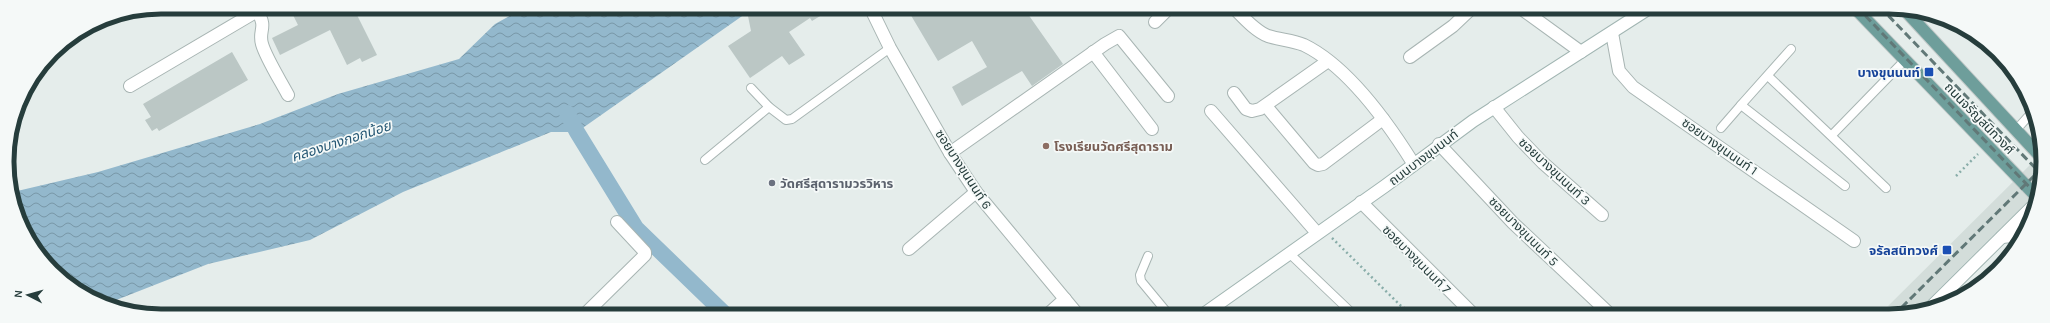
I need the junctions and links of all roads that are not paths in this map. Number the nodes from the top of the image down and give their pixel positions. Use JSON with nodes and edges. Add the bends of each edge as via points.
{"nodes":[{"id":1,"x":247,"y":14,"type":"edge"},
{"id":2,"x":258,"y":14,"type":"edge"},
{"id":3,"x":873,"y":14,"type":"edge"},
{"id":4,"x":1163,"y":14,"type":"edge"},
{"id":5,"x":1240,"y":14,"type":"edge"},
{"id":6,"x":1466,"y":14,"type":"edge"},
{"id":7,"x":1529,"y":14,"type":"edge"},
{"id":8,"x":1640,"y":14,"type":"edge"},
{"id":9,"x":1861,"y":14,"type":"edge"},
{"id":10,"x":1910,"y":15,"type":"edge"},
{"id":11,"x":1155,"y":22,"type":"dead end"},
{"id":12,"x":1612,"y":33,"type":"junction"},
{"id":13,"x":890,"y":48,"type":"junction"},
{"id":14,"x":1791,"y":49,"type":"dead end"},
{"id":15,"x":1093,"y":52,"type":"junction"},
{"id":16,"x":1581,"y":52,"type":"junction"},
{"id":17,"x":1410,"y":57,"type":"dead end"},
{"id":18,"x":1328,"y":60,"type":"junction"},
{"id":19,"x":1905,"y":60,"type":"junction"},
{"id":20,"x":1768,"y":76,"type":"junction"},
{"id":21,"x":130,"y":86,"type":"dead end"},
{"id":22,"x":751,"y":88,"type":"dead end"},
{"id":23,"x":1234,"y":93,"type":"dead end"},
{"id":24,"x":288,"y":94,"type":"dead end"},
{"id":25,"x":1168,"y":96,"type":"dead end"},
{"id":26,"x":1741,"y":105,"type":"junction"},
{"id":27,"x":1266,"y":106,"type":"junction"},
{"id":28,"x":769,"y":107,"type":"junction"},
{"id":29,"x":1494,"y":107,"type":"junction"},
{"id":30,"x":1211,"y":111,"type":"dead end"},
{"id":31,"x":2029,"y":116,"type":"edge"},
{"id":32,"x":1383,"y":120,"type":"junction"},
{"id":33,"x":1720,"y":128,"type":"dead end"},
{"id":34,"x":1152,"y":129,"type":"dead end"},
{"id":35,"x":2016,"y":130,"type":"junction"},
{"id":36,"x":1832,"y":135,"type":"junction"},
{"id":37,"x":1439,"y":144,"type":"junction"},
{"id":38,"x":2036,"y":152,"type":"edge"},
{"id":39,"x":950,"y":153,"type":"junction"},
{"id":40,"x":705,"y":160,"type":"dead end"},
{"id":41,"x":1413,"y":163,"type":"junction"},
{"id":42,"x":1845,"y":186,"type":"dead end"},
{"id":43,"x":1886,"y":188,"type":"dead end"},
{"id":44,"x":976,"y":192,"type":"junction"},
{"id":45,"x":2033,"y":192,"type":"edge"},
{"id":46,"x":1361,"y":202,"type":"junction"},
{"id":47,"x":2026,"y":214,"type":"edge"},
{"id":48,"x":1602,"y":215,"type":"dead end"},
{"id":49,"x":617,"y":222,"type":"dead end"},
{"id":50,"x":1320,"y":231,"type":"junction"},
{"id":51,"x":2002,"y":238,"type":"junction"},
{"id":52,"x":2014,"y":238,"type":"edge"},
{"id":53,"x":1854,"y":241,"type":"dead end"},
{"id":54,"x":909,"y":249,"type":"dead end"},
{"id":55,"x":1289,"y":253,"type":"junction"},
{"id":56,"x":1148,"y":256,"type":"dead end"},
{"id":57,"x":1065,"y":299,"type":"junction"},
{"id":58,"x":1938,"y":300,"type":"edge"},
{"id":59,"x":590,"y":309,"type":"edge"},
{"id":60,"x":1054,"y":309,"type":"edge"},
{"id":61,"x":1073,"y":309,"type":"edge"},
{"id":62,"x":1164,"y":309,"type":"edge"},
{"id":63,"x":1211,"y":309,"type":"edge"},
{"id":64,"x":1348,"y":309,"type":"edge"},
{"id":65,"x":1468,"y":309,"type":"edge"},
{"id":66,"x":1605,"y":309,"type":"edge"}],
"edges":[{"from":1,"to":21,"type":"street"},
{"from":2,"to":24,"type":"street","via":[[263,20],[262,43]]},
{"from":3,"to":13,"type":"street","name":"ซอยบางขุนนนท์ 6"},
{"from":4,"to":11,"type":"street"},
{"from":5,"to":18,"type":"street","via":[[1268,36],[1304,45]]},
{"from":6,"to":17,"type":"street"},
{"from":7,"to":16,"type":"street"},
{"from":8,"to":12,"type":"street","name":"ถนนบางขุนนนท์"},
{"from":9,"to":19,"type":"main road","name":"ถนนจรัญสนิทวงศ์"},
{"from":10,"to":35,"type":"main road","name":"ถนนจรัญสนิทวงศ์"},
{"from":12,"to":16,"type":"street","name":"ถนนบางขุนนนท์"},
{"from":12,"to":53,"type":"street","name":"ซอยบางขุนนนท์ 1","via":[[1619,71],[1633,87]]},
{"from":13,"to":28,"type":"lane","via":[[792,119],[786,120]]},
{"from":13,"to":39,"type":"street","name":"ซอยบางขุนนนท์ 6"},
{"from":14,"to":20,"type":"lane"},
{"from":15,"to":25,"type":"street","via":[[1119,36]]},
{"from":15,"to":34,"type":"street"},
{"from":15,"to":39,"type":"street"},
{"from":16,"to":29,"type":"street","name":"ถนนบางขุนนนท์"},
{"from":18,"to":27,"type":"street"},
{"from":18,"to":32,"type":"street"},
{"from":19,"to":36,"type":"lane"},
{"from":19,"to":45,"type":"main road","name":"ถนนจรัญสนิทวงศ์"},
{"from":20,"to":26,"type":"lane"},
{"from":20,"to":36,"type":"lane"},
{"from":22,"to":28,"type":"lane"},
{"from":23,"to":27,"type":"street","via":[[1246,108],[1252,111]]},
{"from":26,"to":33,"type":"lane"},
{"from":26,"to":42,"type":"lane"},
{"from":27,"to":32,"type":"street","via":[[1318,165],[1323,164]]},
{"from":28,"to":40,"type":"lane"},
{"from":29,"to":37,"type":"street","name":"ถนนบางขุนนนท์"},
{"from":29,"to":48,"type":"street","name":"ซอยบางขุนนนท์ 3","via":[[1543,163]]},
{"from":30,"to":50,"type":"street"},
{"from":31,"to":35,"type":"lane"},
{"from":32,"to":41,"type":"street"},
{"from":35,"to":38,"type":"main road","name":"ถนนจรัญสนิทวงศ์"},
{"from":36,"to":43,"type":"lane"},
{"from":37,"to":41,"type":"street","name":"ถนนบางขุนนนท์"},
{"from":37,"to":66,"type":"street","name":"ซอยบางขุนนนท์ 5","via":[[1513,223]]},
{"from":39,"to":44,"type":"street","name":"ซอยบางขุนนนท์ 6"},
{"from":41,"to":46,"type":"street","name":"ถนนบางขุนนนท์"},
{"from":44,"to":54,"type":"street"},
{"from":44,"to":57,"type":"street","name":"ซอยบางขุนนนท์ 6"},
{"from":46,"to":50,"type":"street","name":"ถนนบางขุนนนท์"},
{"from":46,"to":65,"type":"street","name":"ซอยบางขุนนนท์ 7"},
{"from":47,"to":51,"type":"street"},
{"from":49,"to":59,"type":"street","via":[[645,255]]},
{"from":50,"to":55,"type":"street","name":"ถนนบางขุนนนท์"},
{"from":51,"to":52,"type":"street"},
{"from":51,"to":58,"type":"street"},
{"from":55,"to":63,"type":"street","name":"ถนนบางขุนนนท์"},
{"from":55,"to":64,"type":"lane"},
{"from":56,"to":62,"type":"lane","via":[[1140,275],[1141,281]]},
{"from":57,"to":60,"type":"street"},
{"from":57,"to":61,"type":"street","name":"ซอยบางขุนนนท์ 6"}]}
